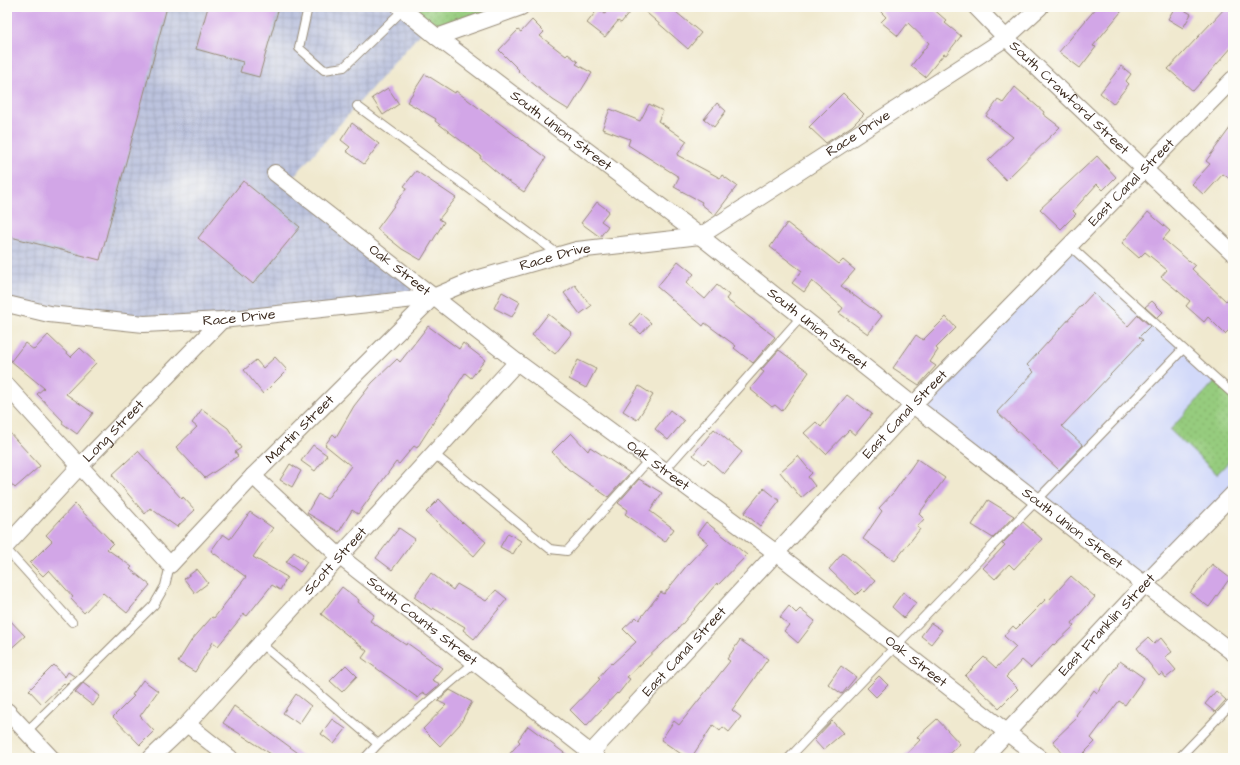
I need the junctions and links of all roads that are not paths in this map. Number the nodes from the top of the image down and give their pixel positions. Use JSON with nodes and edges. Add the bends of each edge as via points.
{"nodes":[{"id":1,"x":308,"y":7,"type":"edge"},
{"id":2,"x":521,"y":7,"type":"edge"},
{"id":3,"x":976,"y":7,"type":"edge"},
{"id":4,"x":1040,"y":7,"type":"edge"},
{"id":5,"x":402,"y":8,"type":"edge"},
{"id":6,"x":436,"y":37,"type":"junction"},
{"id":7,"x":1006,"y":38,"type":"junction"},
{"id":8,"x":1233,"y":79,"type":"edge"},
{"id":9,"x":357,"y":106,"type":"dead end"},
{"id":10,"x":1144,"y":170,"type":"junction"},
{"id":11,"x":275,"y":173,"type":"dead end"},
{"id":12,"x":700,"y":236,"type":"junction"},
{"id":13,"x":1070,"y":246,"type":"junction"},
{"id":14,"x":1233,"y":253,"type":"edge"},
{"id":15,"x":558,"y":254,"type":"junction"},
{"id":16,"x":433,"y":297,"type":"junction"},
{"id":17,"x":7,"y":304,"type":"edge"},
{"id":18,"x":801,"y":317,"type":"junction"},
{"id":19,"x":222,"y":320,"type":"junction"},
{"id":20,"x":1183,"y":348,"type":"junction"},
{"id":21,"x":517,"y":362,"type":"junction"},
{"id":22,"x":7,"y":386,"type":"edge"},
{"id":23,"x":1233,"y":394,"type":"edge"},
{"id":24,"x":913,"y":405,"type":"junction"},
{"id":25,"x":433,"y":453,"type":"junction"},
{"id":26,"x":650,"y":460,"type":"junction"},
{"id":27,"x":80,"y":466,"type":"junction"},
{"id":28,"x":664,"y":471,"type":"junction"},
{"id":29,"x":253,"y":476,"type":"junction"},
{"id":30,"x":1233,"y":494,"type":"edge"},
{"id":31,"x":1038,"y":501,"type":"junction"},
{"id":32,"x":7,"y":545,"type":"edge"},
{"id":33,"x":7,"y":550,"type":"edge"},
{"id":34,"x":775,"y":552,"type":"junction"},
{"id":35,"x":339,"y":556,"type":"junction"},
{"id":36,"x":170,"y":565,"type":"junction"},
{"id":37,"x":1145,"y":584,"type":"junction"},
{"id":38,"x":72,"y":622,"type":"dead end"},
{"id":39,"x":260,"y":643,"type":"junction"},
{"id":40,"x":895,"y":645,"type":"junction"},
{"id":41,"x":1233,"y":653,"type":"edge"},
{"id":42,"x":475,"y":662,"type":"junction"},
{"id":43,"x":1233,"y":702,"type":"edge"},
{"id":44,"x":7,"y":711,"type":"edge"},
{"id":45,"x":187,"y":724,"type":"junction"},
{"id":46,"x":26,"y":732,"type":"junction"},
{"id":47,"x":1008,"y":732,"type":"junction"},
{"id":48,"x":378,"y":744,"type":"junction"},
{"id":49,"x":591,"y":756,"type":"edge"},
{"id":50,"x":51,"y":758,"type":"edge"},
{"id":51,"x":150,"y":758,"type":"edge"},
{"id":52,"x":230,"y":758,"type":"edge"},
{"id":53,"x":365,"y":758,"type":"edge"},
{"id":54,"x":789,"y":758,"type":"edge"},
{"id":55,"x":983,"y":758,"type":"edge"},
{"id":56,"x":1040,"y":758,"type":"edge"},
{"id":57,"x":1179,"y":758,"type":"edge"}],
"edges":[{"from":1,"to":5,"type":"lane","via":[[299,48],[324,70],[344,67]]},
{"from":2,"to":6,"type":"street"},
{"from":3,"to":7,"type":"street","name":"South Crawford Street"},
{"from":4,"to":7,"type":"street","name":"Race Drive"},
{"from":5,"to":6,"type":"street","name":"South Union Street"},
{"from":6,"to":12,"type":"street","name":"South Union Street"},
{"from":7,"to":10,"type":"street","name":"South Crawford Street"},
{"from":7,"to":12,"type":"street","name":"Race Drive"},
{"from":8,"to":10,"type":"street","name":"East Canal Street"},
{"from":9,"to":15,"type":"lane"},
{"from":10,"to":13,"type":"street","name":"East Canal Street"},
{"from":10,"to":14,"type":"street","name":"South Crawford Street"},
{"from":11,"to":16,"type":"street","name":"Oak Street"},
{"from":12,"to":15,"type":"street","name":"Race Drive"},
{"from":12,"to":18,"type":"street","name":"South Union Street"},
{"from":13,"to":20,"type":"lane"},
{"from":13,"to":24,"type":"street","name":"East Canal Street"},
{"from":15,"to":16,"type":"street","name":"Race Drive","via":[[473,280]]},
{"from":16,"to":19,"type":"street","name":"Race Drive"},
{"from":16,"to":21,"type":"street","name":"Oak Street"},
{"from":16,"to":29,"type":"street","name":"Martin Street"},
{"from":17,"to":19,"type":"street","name":"Race Drive","via":[[49,314],[144,324]]},
{"from":18,"to":24,"type":"street","name":"South Union Street"},
{"from":18,"to":28,"type":"lane"},
{"from":19,"to":27,"type":"street","name":"Long Street"},
{"from":20,"to":23,"type":"lane"},
{"from":20,"to":31,"type":"lane"},
{"from":21,"to":25,"type":"street","name":"Scott Street"},
{"from":21,"to":26,"type":"street","name":"Oak Street"},
{"from":22,"to":27,"type":"street"},
{"from":24,"to":31,"type":"street","name":"South Union Street"},
{"from":24,"to":34,"type":"street","name":"East Canal Street"},
{"from":25,"to":26,"type":"lane","via":[[550,549],[567,552]]},
{"from":25,"to":35,"type":"street","name":"Scott Street"},
{"from":26,"to":28,"type":"street","name":"Oak Street"},
{"from":27,"to":32,"type":"street","name":"Long Street"},
{"from":27,"to":36,"type":"street"},
{"from":28,"to":34,"type":"street","name":"Oak Street"},
{"from":29,"to":35,"type":"street","name":"South Counts Street"},
{"from":29,"to":36,"type":"street","name":"Martin Street"},
{"from":30,"to":37,"type":"street","name":"East Franklin Street"},
{"from":31,"to":37,"type":"street","name":"South Union Street"},
{"from":31,"to":40,"type":"lane"},
{"from":33,"to":38,"type":"lane"},
{"from":34,"to":40,"type":"street","name":"Oak Street"},
{"from":34,"to":49,"type":"street","name":"East Canal Street"},
{"from":35,"to":39,"type":"street","name":"Scott Street"},
{"from":35,"to":42,"type":"street","name":"South Counts Street"},
{"from":36,"to":46,"type":"lane","via":[[165,586],[154,604]]},
{"from":37,"to":41,"type":"street","name":"South Union Street"},
{"from":37,"to":47,"type":"street","name":"East Franklin Street"},
{"from":39,"to":45,"type":"street","name":"Scott Street"},
{"from":39,"to":48,"type":"lane"},
{"from":40,"to":47,"type":"street","name":"Oak Street"},
{"from":40,"to":54,"type":"lane"},
{"from":42,"to":48,"type":"lane"},
{"from":42,"to":49,"type":"street","name":"South Counts Street"},
{"from":43,"to":57,"type":"lane"},
{"from":44,"to":46,"type":"street"},
{"from":45,"to":51,"type":"street","name":"Scott Street"},
{"from":45,"to":52,"type":"street"},
{"from":46,"to":50,"type":"street"},
{"from":47,"to":55,"type":"street","name":"East Franklin Street"},
{"from":47,"to":56,"type":"street","name":"Oak Street"},
{"from":48,"to":53,"type":"lane"}]}
